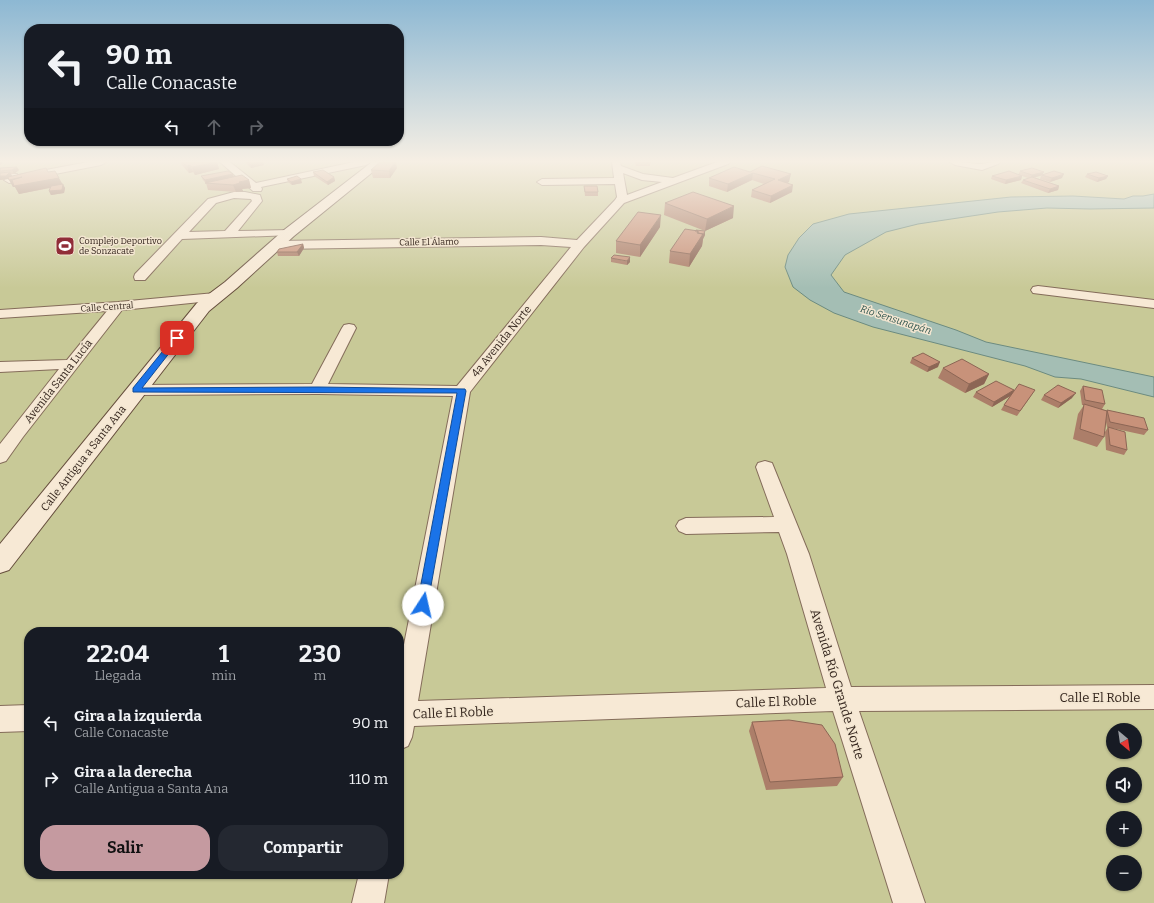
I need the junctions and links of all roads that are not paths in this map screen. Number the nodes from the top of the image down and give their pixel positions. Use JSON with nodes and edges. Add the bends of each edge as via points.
{"nodes":[{"id":1,"x":209,"y":204,"type":"edge"},
{"id":2,"x":254,"y":204,"type":"edge"},
{"id":3,"x":326,"y":204,"type":"edge"},
{"id":4,"x":618,"y":204,"type":"edge"},
{"id":5,"x":229,"y":234,"type":"junction"},
{"id":6,"x":180,"y":236,"type":"junction"},
{"id":7,"x":283,"y":239,"type":"junction"},
{"id":8,"x":580,"y":244,"type":"junction"},
{"id":9,"x":140,"y":277,"type":"dead end"},
{"id":10,"x":1038,"y":290,"type":"dead end"},
{"id":11,"x":215,"y":297,"type":"junction"},
{"id":12,"x":1154,"y":304,"type":"edge"},
{"id":13,"x":118,"y":306,"type":"junction"},
{"id":14,"x":0,"y":314,"type":"edge"},
{"id":15,"x":348,"y":328,"type":"dead end"},
{"id":16,"x":72,"y":364,"type":"junction"},
{"id":17,"x":0,"y":367,"type":"edge"},
{"id":18,"x":318,"y":389,"type":"junction"},
{"id":19,"x":136,"y":390,"type":"junction"},
{"id":20,"x":462,"y":391,"type":"junction"},
{"id":21,"x":17,"y":433,"type":"junction"},
{"id":22,"x":0,"y":434,"type":"edge"},
{"id":23,"x":0,"y":457,"type":"edge"},
{"id":24,"x":765,"y":467,"type":"dead end"},
{"id":25,"x":787,"y":524,"type":"junction"},
{"id":26,"x":686,"y":526,"type":"dead end"},
{"id":27,"x":0,"y":563,"type":"edge"},
{"id":28,"x":1154,"y":697,"type":"edge"},
{"id":29,"x":842,"y":699,"type":"junction"},
{"id":30,"x":404,"y":701,"type":"edge"},
{"id":31,"x":24,"y":718,"type":"edge"},
{"id":32,"x":0,"y":719,"type":"edge"},
{"id":33,"x":404,"y":722,"type":"edge"},
{"id":34,"x":373,"y":879,"type":"edge"},
{"id":35,"x":368,"y":903,"type":"edge"},
{"id":36,"x":909,"y":903,"type":"edge"}],
"edges":[{"from":1,"to":6,"type":"street"},
{"from":2,"to":5,"type":"street"},
{"from":3,"to":7,"type":"street","name":"Calle Antigua a Santa Ana"},
{"from":4,"to":8,"type":"street","name":"4a Avenida Norte"},
{"from":5,"to":6,"type":"street"},
{"from":5,"to":7,"type":"street"},
{"from":6,"to":9,"type":"street"},
{"from":7,"to":8,"type":"street","name":"Calle El Álamo","via":[[526,241]]},
{"from":7,"to":11,"type":"street","name":"Calle Antigua a Santa Ana"},
{"from":8,"to":20,"type":"street","name":"4a Avenida Norte"},
{"from":10,"to":12,"type":"street"},
{"from":11,"to":13,"type":"street","name":"Calle Central"},
{"from":11,"to":19,"type":"street","name":"Calle Antigua a Santa Ana","via":[[203,307]]},
{"from":13,"to":14,"type":"street","name":"Calle Central"},
{"from":13,"to":16,"type":"street","name":"Avenida Santa Lucía"},
{"from":15,"to":18,"type":"street"},
{"from":16,"to":17,"type":"street"},
{"from":16,"to":21,"type":"street","name":"Avenida Santa Lucía"},
{"from":18,"to":19,"type":"street"},
{"from":18,"to":20,"type":"street"},
{"from":19,"to":27,"type":"street","name":"Calle Antigua a Santa Ana"},
{"from":20,"to":30,"type":"street","name":"4a Avenida Norte"},
{"from":21,"to":22,"type":"street"},
{"from":21,"to":23,"type":"street","name":"Avenida Santa Lucía"},
{"from":24,"to":25,"type":"street","name":"Avenida Río Grande Norte"},
{"from":25,"to":26,"type":"street"},
{"from":25,"to":29,"type":"street","name":"Avenida Río Grande Norte"},
{"from":28,"to":29,"type":"street","name":"Calle El Roble"},
{"from":29,"to":33,"type":"street","name":"Calle El Roble"},
{"from":29,"to":36,"type":"street","name":"Avenida Río Grande Norte"},
{"from":31,"to":32,"type":"street"},
{"from":34,"to":35,"type":"street"}]}
